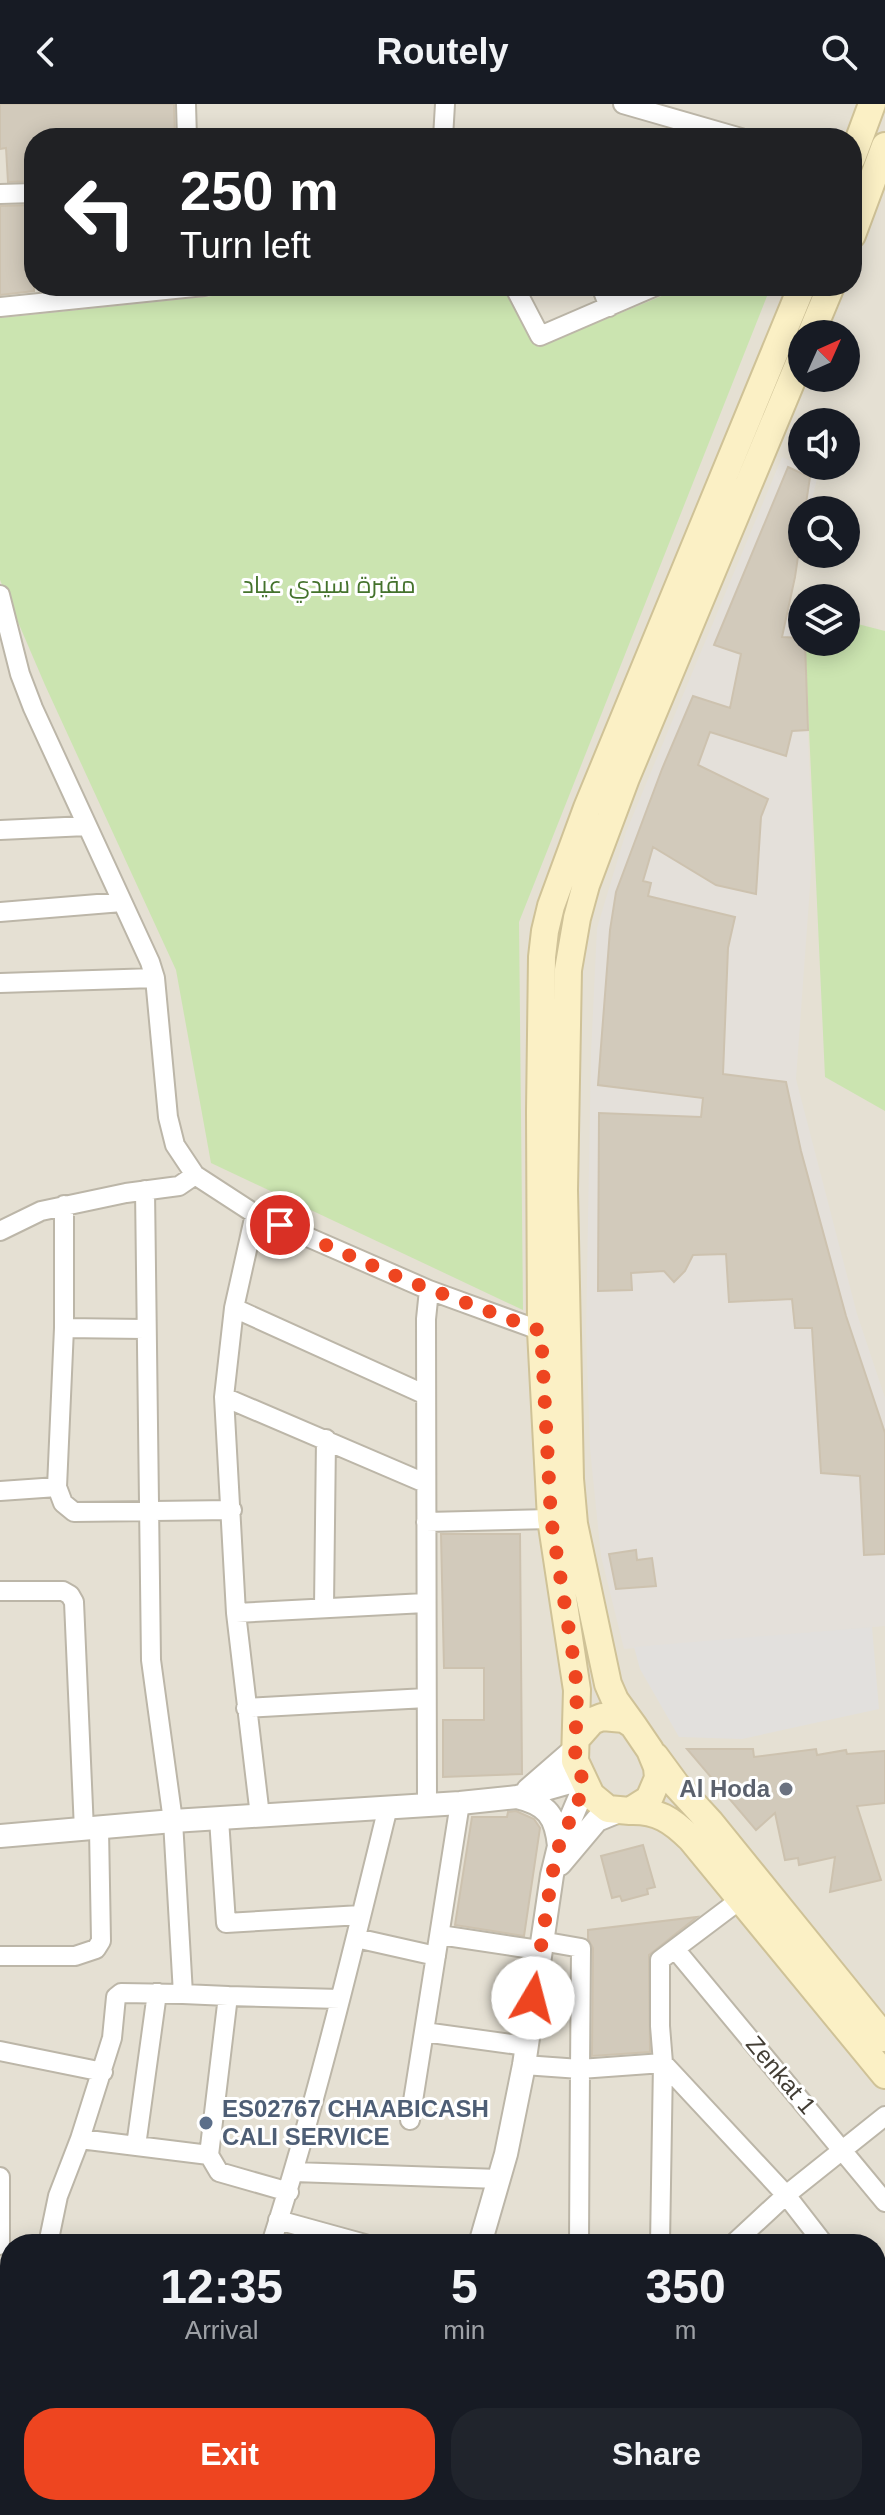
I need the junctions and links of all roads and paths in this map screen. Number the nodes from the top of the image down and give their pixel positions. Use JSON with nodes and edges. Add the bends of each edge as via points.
{"nodes":[{"id":1,"x":186,"y":104,"type":"edge"},
{"id":2,"x":445,"y":104,"type":"edge"},
{"id":3,"x":623,"y":104,"type":"edge"},
{"id":4,"x":872,"y":104,"type":"edge"},
{"id":5,"x":187,"y":128,"type":"edge"},
{"id":6,"x":444,"y":128,"type":"edge"},
{"id":7,"x":686,"y":128,"type":"edge"},
{"id":8,"x":862,"y":131,"type":"edge"},
{"id":9,"x":885,"y":146,"type":"edge"},
{"id":10,"x":870,"y":175,"type":"edge"},
{"id":11,"x":24,"y":193,"type":"edge"},
{"id":12,"x":0,"y":194,"type":"edge"},
{"id":13,"x":862,"y":202,"type":"edge"},
{"id":14,"x":42,"y":296,"type":"edge"},
{"id":15,"x":519,"y":296,"type":"edge"},
{"id":16,"x":605,"y":296,"type":"edge"},
{"id":17,"x":634,"y":296,"type":"edge"},
{"id":18,"x":798,"y":296,"type":"edge"},
{"id":19,"x":827,"y":296,"type":"edge"},
{"id":20,"x":0,"y":307,"type":"edge"},
{"id":21,"x":609,"y":307,"type":"junction"},
{"id":22,"x":817,"y":320,"type":"edge"},
{"id":23,"x":788,"y":387,"type":"edge"},
{"id":24,"x":0,"y":595,"type":"edge"},
{"id":25,"x":615,"y":773,"type":"junction"},
{"id":26,"x":87,"y":826,"type":"junction"},
{"id":27,"x":0,"y":830,"type":"edge"},
{"id":28,"x":122,"y":902,"type":"junction"},
{"id":29,"x":0,"y":912,"type":"edge"},
{"id":30,"x":155,"y":978,"type":"junction"},
{"id":31,"x":0,"y":983,"type":"edge"},
{"id":32,"x":195,"y":1175,"type":"junction"},
{"id":33,"x":145,"y":1190,"type":"junction"},
{"id":34,"x":64,"y":1205,"type":"junction"},
{"id":35,"x":255,"y":1214,"type":"junction"},
{"id":36,"x":0,"y":1231,"type":"edge"},
{"id":37,"x":429,"y":1290,"type":"junction"},
{"id":38,"x":234,"y":1308,"type":"junction"},
{"id":39,"x":64,"y":1328,"type":"junction"},
{"id":40,"x":145,"y":1329,"type":"junction"},
{"id":41,"x":553,"y":1334,"type":"junction"},
{"id":42,"x":426,"y":1395,"type":"junction"},
{"id":43,"x":224,"y":1397,"type":"junction"},
{"id":44,"x":326,"y":1439,"type":"junction"},
{"id":45,"x":425,"y":1483,"type":"junction"},
{"id":46,"x":57,"y":1487,"type":"junction"},
{"id":47,"x":0,"y":1491,"type":"edge"},
{"id":48,"x":232,"y":1510,"type":"junction"},
{"id":49,"x":148,"y":1512,"type":"junction"},
{"id":50,"x":551,"y":1519,"type":"junction"},
{"id":51,"x":426,"y":1522,"type":"junction"},
{"id":52,"x":0,"y":1591,"type":"edge"},
{"id":53,"x":425,"y":1603,"type":"junction"},
{"id":54,"x":324,"y":1607,"type":"junction"},
{"id":55,"x":236,"y":1613,"type":"junction"},
{"id":56,"x":426,"y":1698,"type":"junction"},
{"id":57,"x":246,"y":1708,"type":"junction"},
{"id":58,"x":633,"y":1725,"type":"junction"},
{"id":59,"x":575,"y":1744,"type":"junction"},
{"id":60,"x":650,"y":1750,"type":"junction"},
{"id":61,"x":583,"y":1782,"type":"junction"},
{"id":62,"x":517,"y":1797,"type":"junction"},
{"id":63,"x":460,"y":1803,"type":"junction"},
{"id":64,"x":427,"y":1805,"type":"junction"},
{"id":65,"x":388,"y":1807,"type":"junction"},
{"id":66,"x":624,"y":1811,"type":"junction"},
{"id":67,"x":260,"y":1816,"type":"junction"},
{"id":68,"x":219,"y":1819,"type":"junction"},
{"id":69,"x":173,"y":1821,"type":"junction"},
{"id":70,"x":91,"y":1830,"type":"junction"},
{"id":71,"x":0,"y":1836,"type":"edge"},
{"id":72,"x":559,"y":1846,"type":"junction"},
{"id":73,"x":552,"y":1875,"type":"junction"},
{"id":74,"x":741,"y":1899,"type":"junction"},
{"id":75,"x":361,"y":1915,"type":"junction"},
{"id":76,"x":440,"y":1935,"type":"junction"},
{"id":77,"x":356,"y":1938,"type":"junction"},
{"id":78,"x":540,"y":1946,"type":"junction"},
{"id":79,"x":675,"y":1949,"type":"junction"},
{"id":80,"x":0,"y":1956,"type":"edge"},
{"id":81,"x":436,"y":1956,"type":"junction"},
{"id":82,"x":157,"y":1993,"type":"junction"},
{"id":83,"x":183,"y":1994,"type":"junction"},
{"id":84,"x":228,"y":1996,"type":"junction"},
{"id":85,"x":340,"y":1999,"type":"junction"},
{"id":86,"x":424,"y":2032,"type":"junction"},
{"id":87,"x":885,"y":2038,"type":"edge"},
{"id":88,"x":0,"y":2051,"type":"edge"},
{"id":89,"x":525,"y":2055,"type":"junction"},
{"id":90,"x":663,"y":2063,"type":"junction"},
{"id":91,"x":580,"y":2069,"type":"junction"},
{"id":92,"x":103,"y":2072,"type":"junction"},
{"id":93,"x":885,"y":2075,"type":"edge"},
{"id":94,"x":885,"y":2116,"type":"edge"},
{"id":95,"x":410,"y":2120,"type":"dead end"},
{"id":96,"x":80,"y":2139,"type":"junction"},
{"id":97,"x":136,"y":2146,"type":"junction"},
{"id":98,"x":843,"y":2149,"type":"junction"},
{"id":99,"x":209,"y":2155,"type":"junction"},
{"id":100,"x":294,"y":2172,"type":"junction"},
{"id":101,"x":0,"y":2177,"type":"edge"},
{"id":102,"x":499,"y":2179,"type":"junction"},
{"id":103,"x":289,"y":2192,"type":"junction"},
{"id":104,"x":786,"y":2195,"type":"junction"},
{"id":105,"x":885,"y":2202,"type":"edge"},
{"id":106,"x":278,"y":2220,"type":"junction"},
{"id":107,"x":3,"y":2234,"type":"edge"},
{"id":108,"x":49,"y":2234,"type":"edge"},
{"id":109,"x":274,"y":2234,"type":"edge"},
{"id":110,"x":329,"y":2234,"type":"edge"},
{"id":111,"x":483,"y":2234,"type":"edge"},
{"id":112,"x":579,"y":2234,"type":"edge"},
{"id":113,"x":660,"y":2234,"type":"edge"},
{"id":114,"x":746,"y":2234,"type":"edge"},
{"id":115,"x":816,"y":2234,"type":"edge"}],
"edges":[{"from":1,"to":5,"type":"street"},
{"from":2,"to":6,"type":"street"},
{"from":3,"to":7,"type":"street"},
{"from":4,"to":8,"type":"main road"},
{"from":9,"to":10,"type":"main road"},
{"from":10,"to":13,"type":"main road"},
{"from":11,"to":12,"type":"street"},
{"from":14,"to":20,"type":"street"},
{"from":15,"to":21,"type":"street","via":[[540,336]]},
{"from":16,"to":21,"type":"street"},
{"from":17,"to":21,"type":"street"},
{"from":18,"to":25,"type":"main road"},
{"from":19,"to":22,"type":"main road"},
{"from":23,"to":25,"type":"main road"},
{"from":24,"to":26,"type":"street","via":[[20,674]]},
{"from":25,"to":41,"type":"main road","via":[[577,918],[552,1113]]},
{"from":26,"to":27,"type":"street"},
{"from":26,"to":28,"type":"street"},
{"from":28,"to":29,"type":"street"},
{"from":28,"to":30,"type":"street"},
{"from":30,"to":31,"type":"street"},
{"from":30,"to":32,"type":"street","via":[[168,1117],[175,1145]]},
{"from":32,"to":33,"type":"street","via":[[179,1186]]},
{"from":32,"to":35,"type":"street"},
{"from":33,"to":34,"type":"street"},
{"from":33,"to":40,"type":"street"},
{"from":34,"to":36,"type":"street"},
{"from":34,"to":39,"type":"street"},
{"from":35,"to":37,"type":"street"},
{"from":35,"to":38,"type":"street"},
{"from":37,"to":41,"type":"street"},
{"from":37,"to":42,"type":"street"},
{"from":38,"to":42,"type":"street"},
{"from":38,"to":43,"type":"street"},
{"from":39,"to":40,"type":"street"},
{"from":39,"to":46,"type":"street"},
{"from":40,"to":49,"type":"street"},
{"from":41,"to":50,"type":"main road"},
{"from":41,"to":58,"type":"main road","via":[[574,1524],[608,1684]]},
{"from":42,"to":45,"type":"street"},
{"from":43,"to":44,"type":"street"},
{"from":43,"to":48,"type":"street"},
{"from":44,"to":45,"type":"street"},
{"from":44,"to":54,"type":"street"},
{"from":45,"to":51,"type":"street"},
{"from":46,"to":47,"type":"street"},
{"from":46,"to":49,"type":"street","via":[[63,1503],[74,1512]]},
{"from":48,"to":49,"type":"street"},
{"from":48,"to":55,"type":"street"},
{"from":49,"to":69,"type":"street","via":[[151,1660]]},
{"from":50,"to":51,"type":"street"},
{"from":50,"to":59,"type":"main road","via":[[574,1662]]},
{"from":51,"to":53,"type":"street"},
{"from":52,"to":70,"type":"street","via":[[63,1591],[74,1602]]},
{"from":53,"to":54,"type":"street"},
{"from":53,"to":56,"type":"street"},
{"from":54,"to":55,"type":"street"},
{"from":55,"to":57,"type":"street"},
{"from":56,"to":57,"type":"street"},
{"from":56,"to":64,"type":"street"},
{"from":57,"to":67,"type":"street"},
{"from":58,"to":59,"type":"main road","via":[[602,1717],[592,1721]]},
{"from":58,"to":60,"type":"main road"},
{"from":59,"to":61,"type":"main road"},
{"from":59,"to":62,"type":"street"},
{"from":60,"to":66,"type":"main road","via":[[657,1767],[655,1790],[649,1799]]},
{"from":60,"to":87,"type":"main road"},
{"from":61,"to":62,"type":"street"},
{"from":61,"to":66,"type":"main road","via":[[599,1803]]},
{"from":61,"to":72,"type":"street"},
{"from":62,"to":63,"type":"street"},
{"from":62,"to":72,"type":"street","via":[[548,1813]]},
{"from":63,"to":64,"type":"street"},
{"from":63,"to":76,"type":"street"},
{"from":64,"to":65,"type":"street"},
{"from":65,"to":67,"type":"street"},
{"from":65,"to":75,"type":"street"},
{"from":66,"to":73,"type":"street","via":[[607,1814],[585,1831]]},
{"from":66,"to":74,"type":"main road","via":[[646,1811],[674,1823]]},
{"from":67,"to":68,"type":"street"},
{"from":68,"to":69,"type":"street"},
{"from":68,"to":75,"type":"street","via":[[226,1923]]},
{"from":69,"to":70,"type":"street"},
{"from":69,"to":83,"type":"street"},
{"from":70,"to":71,"type":"street"},
{"from":70,"to":80,"type":"street","via":[[101,1941],[96,1949],[75,1956]]},
{"from":72,"to":73,"type":"street"},
{"from":73,"to":78,"type":"street"},
{"from":74,"to":79,"type":"street"},
{"from":74,"to":93,"type":"main road"},
{"from":75,"to":77,"type":"street"},
{"from":76,"to":78,"type":"street"},
{"from":76,"to":81,"type":"street"},
{"from":77,"to":81,"type":"street"},
{"from":77,"to":85,"type":"street"},
{"from":78,"to":89,"type":"street"},
{"from":78,"to":91,"type":"street","via":[[581,1948]]},
{"from":79,"to":90,"type":"street","via":[[660,1960]]},
{"from":79,"to":98,"type":"street","name":"Zenkat 1"},
{"from":81,"to":86,"type":"street"},
{"from":82,"to":83,"type":"street"},
{"from":82,"to":92,"type":"street","via":[[116,1997]]},
{"from":82,"to":97,"type":"street"},
{"from":83,"to":84,"type":"street"},
{"from":84,"to":85,"type":"street"},
{"from":84,"to":99,"type":"street"},
{"from":85,"to":100,"type":"street"},
{"from":86,"to":89,"type":"street"},
{"from":86,"to":95,"type":"street"},
{"from":88,"to":92,"type":"street"},
{"from":89,"to":91,"type":"street"},
{"from":89,"to":102,"type":"street"},
{"from":90,"to":91,"type":"street"},
{"from":90,"to":104,"type":"street"},
{"from":90,"to":113,"type":"street"},
{"from":91,"to":112,"type":"street"},
{"from":92,"to":96,"type":"street"},
{"from":94,"to":98,"type":"street"},
{"from":96,"to":97,"type":"street"},
{"from":96,"to":108,"type":"street"},
{"from":97,"to":99,"type":"street"},
{"from":98,"to":104,"type":"street"},
{"from":98,"to":105,"type":"street","name":"Zenkat 1"},
{"from":99,"to":103,"type":"street","via":[[219,2172]]},
{"from":100,"to":102,"type":"street"},
{"from":100,"to":103,"type":"street"},
{"from":101,"to":107,"type":"street"},
{"from":102,"to":111,"type":"street"},
{"from":103,"to":106,"type":"street"},
{"from":104,"to":114,"type":"street"},
{"from":104,"to":115,"type":"street"},
{"from":106,"to":109,"type":"street"},
{"from":106,"to":110,"type":"street"}]}
